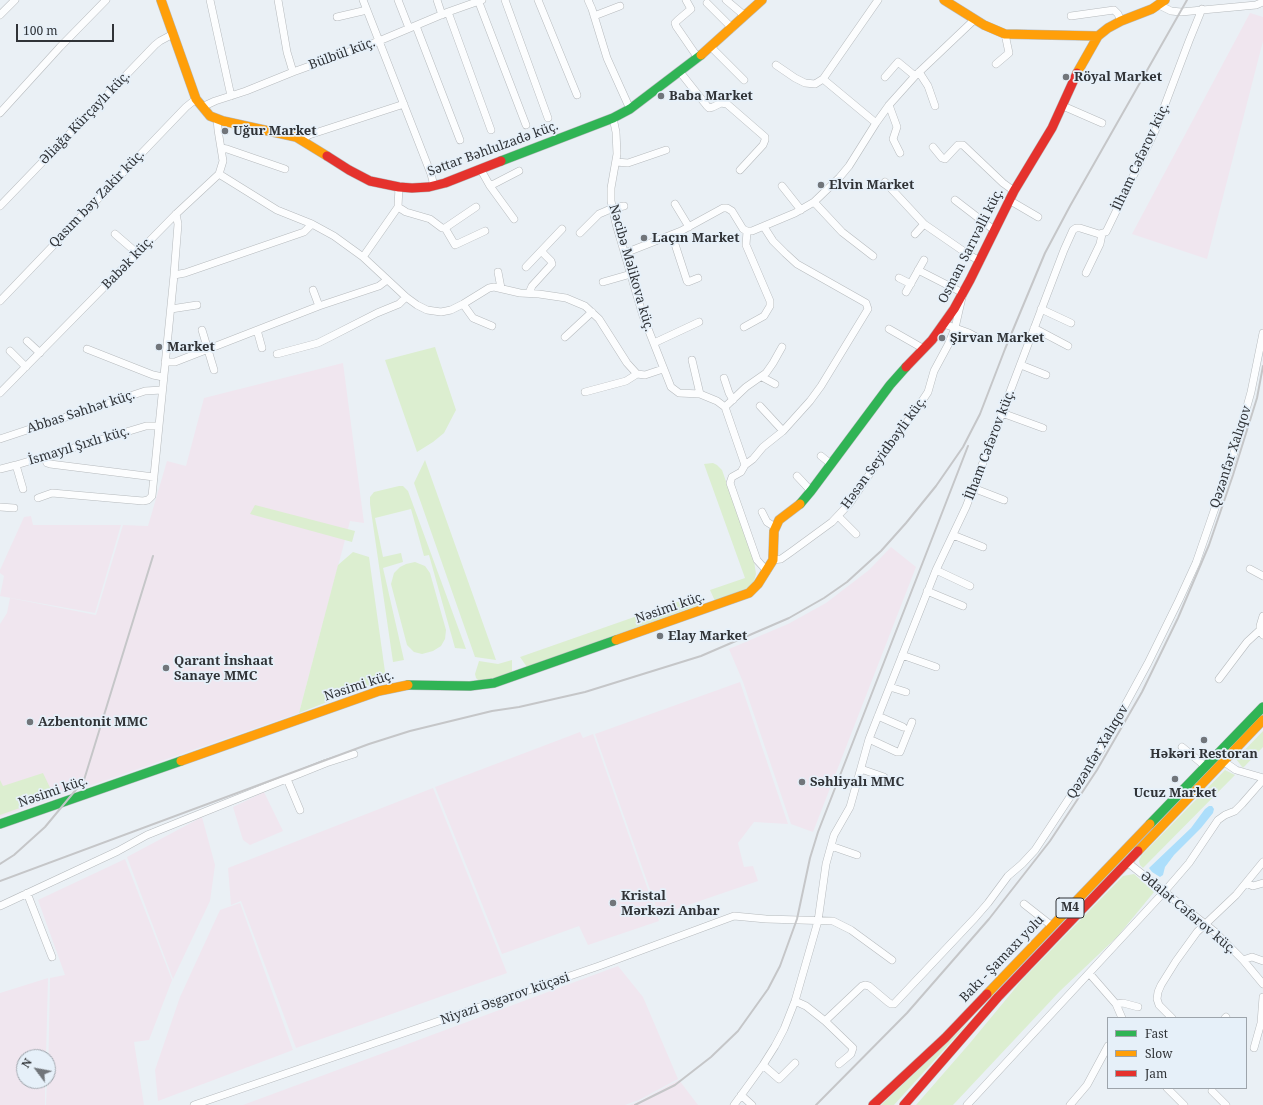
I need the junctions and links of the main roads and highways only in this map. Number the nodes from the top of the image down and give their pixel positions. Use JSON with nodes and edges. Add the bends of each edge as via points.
{"nodes":[{"id":1,"x":161,"y":0,"type":"edge"},
{"id":2,"x":762,"y":0,"type":"edge"},
{"id":3,"x":944,"y":0,"type":"edge"},
{"id":4,"x":1162,"y":2,"type":"edge"},
{"id":5,"x":1098,"y":36,"type":"junction"},
{"id":6,"x":766,"y":571,"type":"joint"},
{"id":7,"x":1263,"y":707,"type":"edge"},
{"id":8,"x":1263,"y":720,"type":"edge"},
{"id":9,"x":0,"y":824,"type":"edge"},
{"id":10,"x":873,"y":1105,"type":"edge"},
{"id":11,"x":904,"y":1105,"type":"edge"}],
"edges":[{"from":1,"to":2,"type":"main road","name":"Səttar Bəhlulzadə küç.","via":[[196,99],[210,116],[302,140],[361,177],[382,184],[412,188],[434,186],[482,170],[630,109],[698,58]]},
{"from":3,"to":5,"type":"main road","via":[[974,20],[1005,34]]},
{"from":4,"to":5,"type":"main road","name":"Osman Sarıvəlli küç.","via":[[1108,28]]},
{"from":5,"to":6,"type":"main road","name":"Osman Sarıvəlli küç.","via":[[1083,61],[1048,135],[1009,200],[980,261],[944,324],[890,385],[802,502],[782,517],[775,527],[773,560]]},
{"from":6,"to":9,"type":"main road","name":"Nəsimi küç.","via":[[753,589],[743,596],[500,681],[481,685],[393,687]]},
{"from":7,"to":10,"type":"main road","name":"Bakı - Şamaxı yolu","number":"M4","via":[[945,1038]]},
{"from":8,"to":11,"type":"main road","name":"Bakı - Şamaxı yolu","number":"M4","via":[[998,997]]}]}
